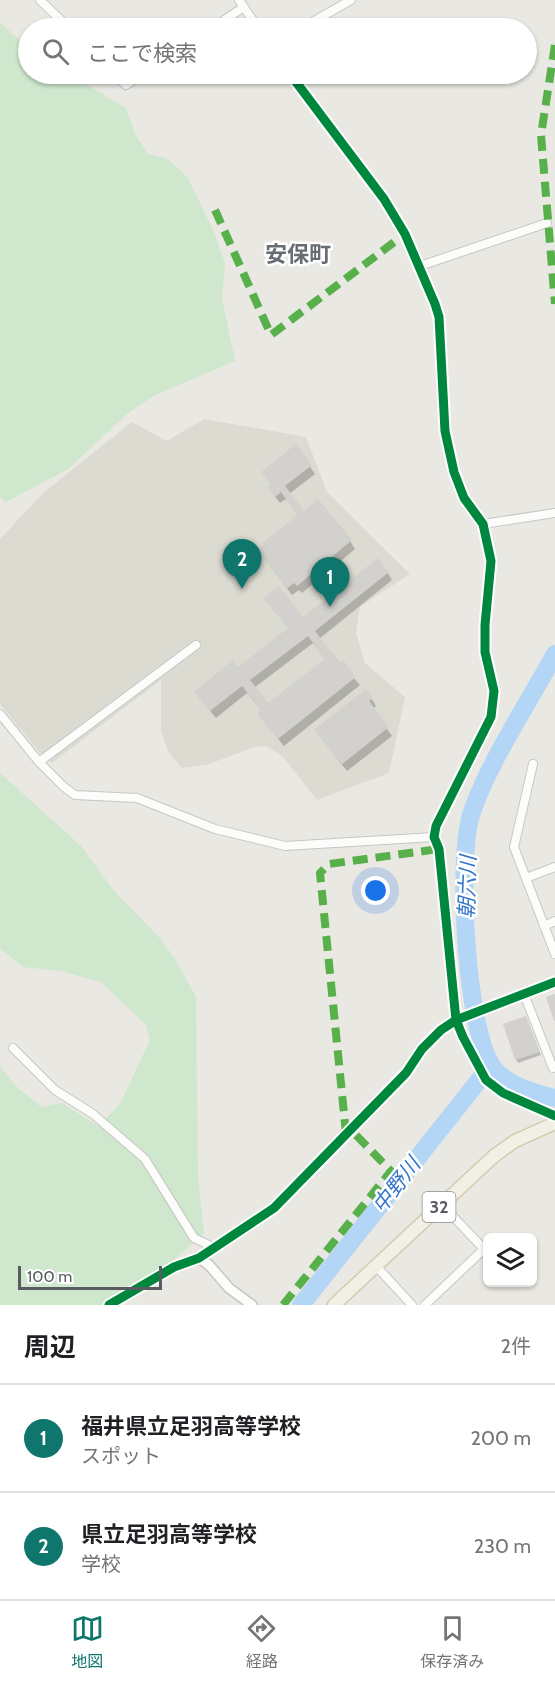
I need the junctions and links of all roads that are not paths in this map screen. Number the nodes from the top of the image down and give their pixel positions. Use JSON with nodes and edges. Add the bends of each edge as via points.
{"nodes":[{"id":1,"x":40,"y":0,"type":"edge"},
{"id":2,"x":239,"y":0,"type":"edge"},
{"id":3,"x":351,"y":0,"type":"edge"},
{"id":4,"x":244,"y":8,"type":"junction"},
{"id":5,"x":59,"y":18,"type":"edge"},
{"id":6,"x":228,"y":18,"type":"edge"},
{"id":7,"x":251,"y":18,"type":"edge"},
{"id":8,"x":320,"y":18,"type":"edge"},
{"id":9,"x":298,"y":84,"type":"edge"},
{"id":10,"x":547,"y":223,"type":"dead end"},
{"id":11,"x":420,"y":266,"type":"junction"},
{"id":12,"x":555,"y":513,"type":"edge"},
{"id":13,"x":483,"y":524,"type":"junction"},
{"id":14,"x":196,"y":645,"type":"dead end"},
{"id":15,"x":0,"y":714,"type":"edge"},
{"id":16,"x":39,"y":762,"type":"junction"},
{"id":17,"x":533,"y":764,"type":"dead end"},
{"id":18,"x":434,"y":837,"type":"junction"},
{"id":19,"x":555,"y":867,"type":"edge"},
{"id":20,"x":526,"y":878,"type":"junction"},
{"id":21,"x":555,"y":921,"type":"edge"},
{"id":22,"x":544,"y":926,"type":"junction"},
{"id":23,"x":555,"y":954,"type":"edge"},
{"id":24,"x":555,"y":982,"type":"edge"},
{"id":25,"x":524,"y":994,"type":"junction"},
{"id":26,"x":460,"y":1019,"type":"junction"},
{"id":27,"x":13,"y":1048,"type":"dead end"},
{"id":28,"x":555,"y":1067,"type":"edge"},
{"id":29,"x":555,"y":1116,"type":"edge"},
{"id":30,"x":555,"y":1123,"type":"edge"},
{"id":31,"x":442,"y":1205,"type":"junction"},
{"id":32,"x":213,"y":1247,"type":"junction"},
{"id":33,"x":199,"y":1258,"type":"junction"},
{"id":34,"x":376,"y":1266,"type":"junction"},
{"id":35,"x":109,"y":1305,"type":"edge"},
{"id":36,"x":252,"y":1305,"type":"edge"},
{"id":37,"x":333,"y":1305,"type":"edge"},
{"id":38,"x":412,"y":1305,"type":"edge"},
{"id":39,"x":424,"y":1305,"type":"edge"}],
"edges":[{"from":1,"to":5,"type":"street"},
{"from":2,"to":4,"type":"street"},
{"from":3,"to":8,"type":"street"},
{"from":4,"to":6,"type":"street"},
{"from":4,"to":7,"type":"street"},
{"from":9,"to":11,"type":"street","via":[[384,199]]},
{"from":10,"to":11,"type":"street"},
{"from":11,"to":13,"type":"street","via":[[439,317],[445,431],[454,472],[464,498]]},
{"from":12,"to":13,"type":"street"},
{"from":13,"to":18,"type":"street","via":[[491,561],[485,652],[495,705]]},
{"from":14,"to":16,"type":"street"},
{"from":15,"to":16,"type":"street"},
{"from":16,"to":18,"type":"street","via":[[75,795],[137,798],[215,829],[285,846]]},
{"from":17,"to":20,"type":"street","via":[[514,847]]},
{"from":18,"to":26,"type":"street","via":[[439,849]]},
{"from":19,"to":20,"type":"street"},
{"from":20,"to":22,"type":"street"},
{"from":21,"to":22,"type":"street"},
{"from":22,"to":23,"type":"street"},
{"from":24,"to":25,"type":"street"},
{"from":25,"to":26,"type":"street"},
{"from":25,"to":28,"type":"street"},
{"from":26,"to":29,"type":"street","via":[[486,1080],[503,1093]]},
{"from":26,"to":32,"type":"street","via":[[441,1030],[422,1049],[406,1073],[274,1208]]},
{"from":27,"to":32,"type":"street","via":[[54,1090],[93,1114],[145,1159],[194,1238]]},
{"from":30,"to":31,"type":"main road","number":"32","via":[[494,1156]]},
{"from":31,"to":34,"type":"main road","number":"32"},
{"from":31,"to":39,"type":"street","via":[[484,1249]]},
{"from":32,"to":33,"type":"street"},
{"from":33,"to":35,"type":"street","via":[[174,1267]]},
{"from":33,"to":36,"type":"street"},
{"from":34,"to":37,"type":"main road","number":"32"},
{"from":34,"to":38,"type":"street"}]}
